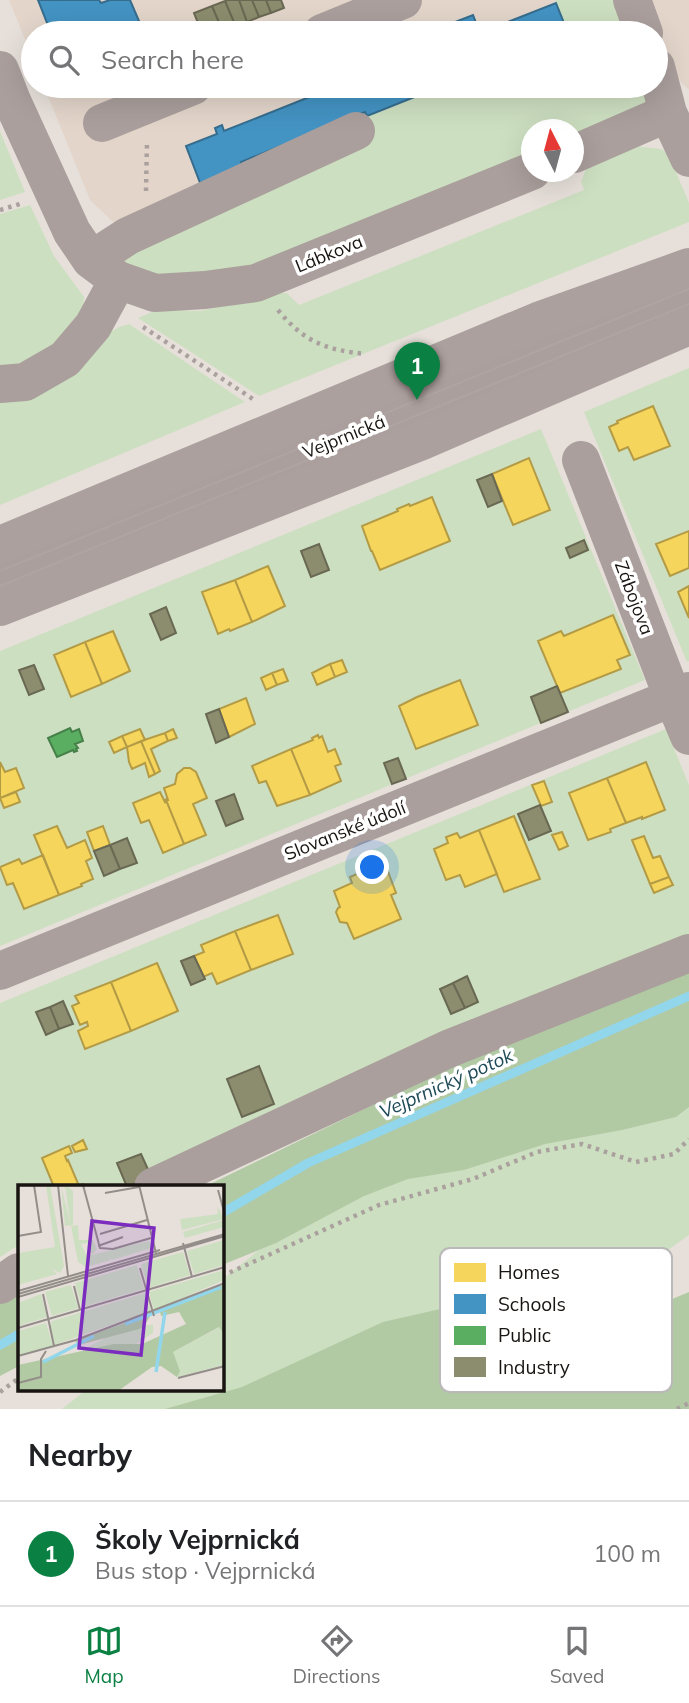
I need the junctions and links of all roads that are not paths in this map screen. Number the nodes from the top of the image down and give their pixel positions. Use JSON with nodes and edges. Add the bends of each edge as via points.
{"nodes":[{"id":1,"x":404,"y":0,"type":"edge"},
{"id":2,"x":632,"y":0,"type":"edge"},
{"id":3,"x":352,"y":21,"type":"edge"},
{"id":4,"x":640,"y":21,"type":"edge"},
{"id":5,"x":3,"y":86,"type":"edge"},
{"id":6,"x":164,"y":98,"type":"edge"},
{"id":7,"x":664,"y":98,"type":"edge"},
{"id":8,"x":668,"y":113,"type":"junction"},
{"id":9,"x":102,"y":123,"type":"dead end"},
{"id":10,"x":356,"y":131,"type":"dead end"},
{"id":11,"x":584,"y":149,"type":"edge"},
{"id":12,"x":689,"y":158,"type":"edge"},
{"id":13,"x":521,"y":175,"type":"edge"},
{"id":14,"x":689,"y":267,"type":"edge"},
{"id":15,"x":105,"y":270,"type":"junction"},
{"id":16,"x":689,"y":296,"type":"edge"},
{"id":17,"x":689,"y":326,"type":"edge"},
{"id":18,"x":0,"y":383,"type":"edge"},
{"id":19,"x":581,"y":460,"type":"dead end"},
{"id":20,"x":0,"y":545,"type":"edge"},
{"id":21,"x":0,"y":579,"type":"edge"},
{"id":22,"x":0,"y":607,"type":"edge"},
{"id":23,"x":681,"y":695,"type":"edge"},
{"id":24,"x":689,"y":736,"type":"edge"},
{"id":25,"x":689,"y":953,"type":"edge"},
{"id":26,"x":0,"y":971,"type":"edge"},
{"id":27,"x":157,"y":1185,"type":"edge"},
{"id":28,"x":18,"y":1273,"type":"edge"},
{"id":29,"x":0,"y":1285,"type":"edge"}],
"edges":[{"from":1,"to":3,"type":"street"},
{"from":2,"to":4,"type":"street"},
{"from":5,"to":15,"type":"street","via":[[72,232]]},
{"from":6,"to":9,"type":"street"},
{"from":7,"to":8,"type":"street"},
{"from":8,"to":11,"type":"street"},
{"from":8,"to":12,"type":"street"},
{"from":10,"to":15,"type":"street","via":[[128,236]]},
{"from":13,"to":15,"type":"street","name":"Lábkova","via":[[256,283],[155,293]]},
{"from":14,"to":20,"type":"main road","name":"Vejprnická","via":[[538,321]]},
{"from":15,"to":18,"type":"street","via":[[93,326],[65,359],[25,382]]},
{"from":16,"to":21,"type":"street","name":"Vejprnická"},
{"from":17,"to":22,"type":"main road","name":"Vejprnická","via":[[422,441]]},
{"from":19,"to":23,"type":"street","name":"Zábojova"},
{"from":23,"to":24,"type":"street","name":"Zábojova"},
{"from":23,"to":26,"type":"street","name":"Slovanské údolí"},
{"from":25,"to":27,"type":"street","via":[[448,1049]]},
{"from":28,"to":29,"type":"street"}]}
